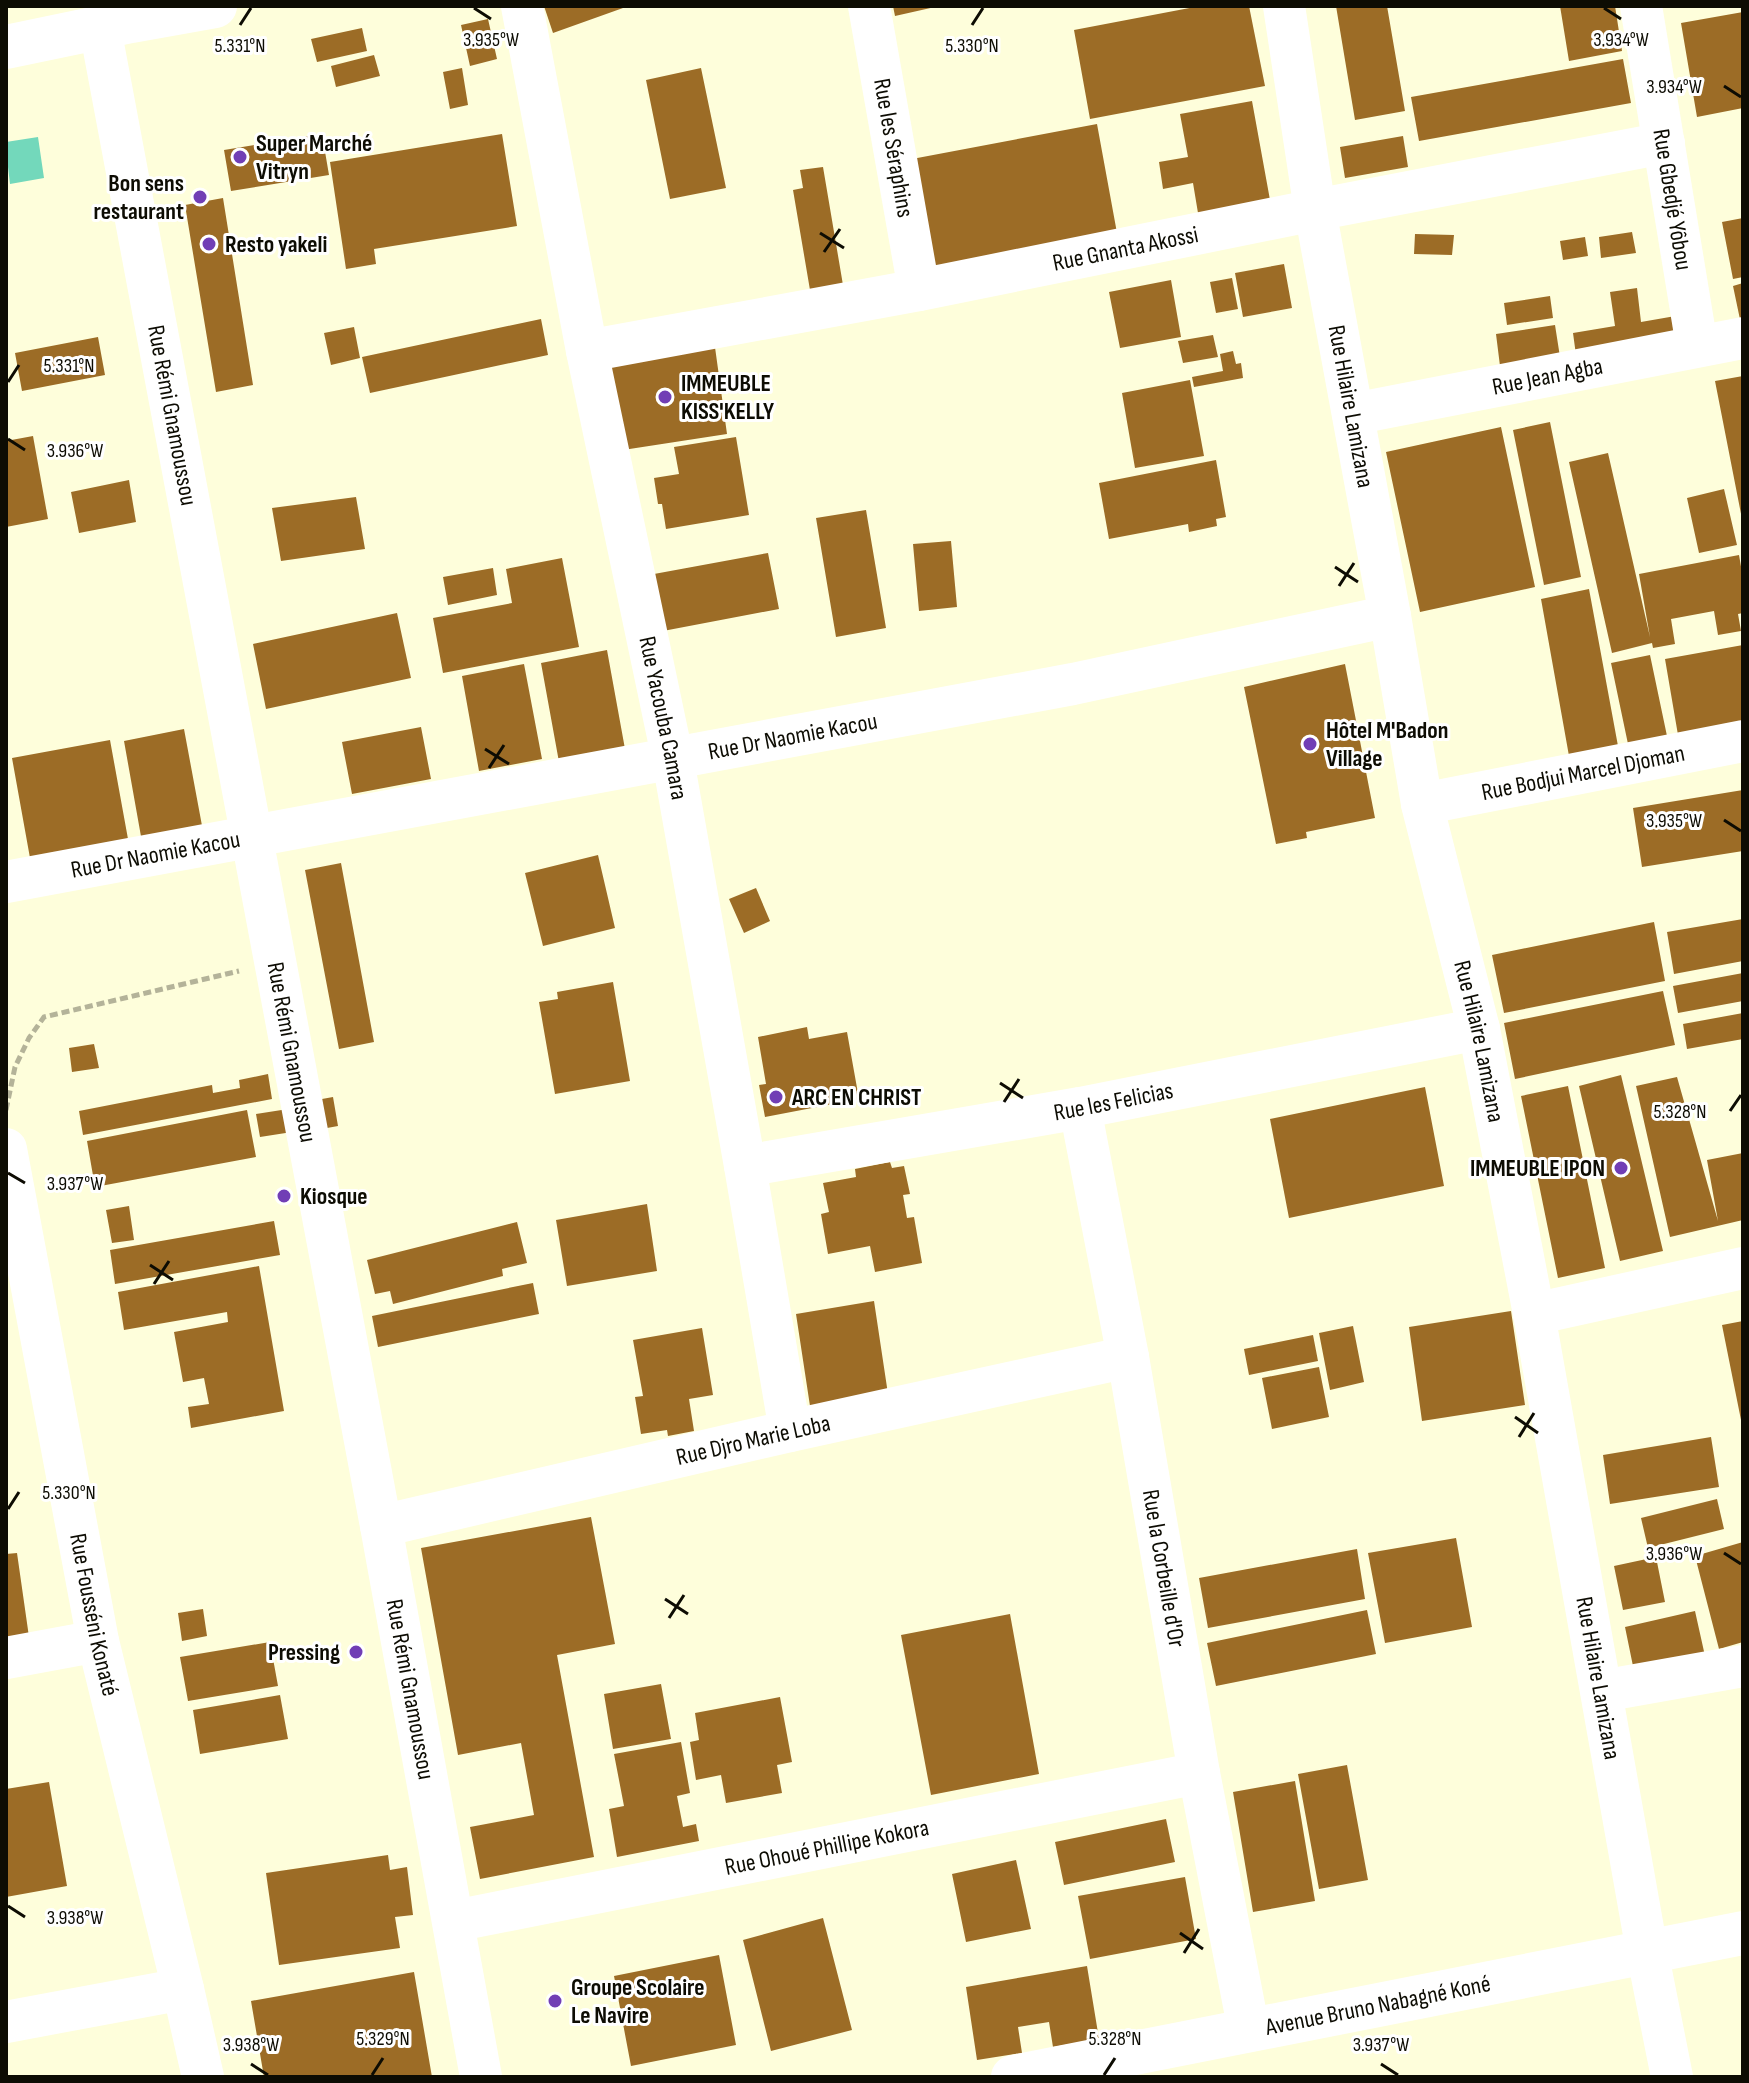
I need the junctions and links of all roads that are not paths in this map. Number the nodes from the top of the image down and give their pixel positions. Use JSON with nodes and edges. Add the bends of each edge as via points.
{"nodes":[{"id":1,"x":215,"y":6,"type":"edge"},
{"id":2,"x":522,"y":6,"type":"edge"},
{"id":3,"x":869,"y":6,"type":"edge"},
{"id":4,"x":1284,"y":6,"type":"edge"},
{"id":5,"x":1641,"y":6,"type":"edge"},
{"id":6,"x":120,"y":18,"type":"edge"},
{"id":7,"x":6,"y":47,"type":"edge"},
{"id":8,"x":1664,"y":143,"type":"junction"},
{"id":9,"x":1315,"y":210,"type":"junction"},
{"id":10,"x":919,"y":290,"type":"junction"},
{"id":11,"x":1743,"y":338,"type":"edge"},
{"id":12,"x":1697,"y":346,"type":"junction"},
{"id":13,"x":587,"y":351,"type":"junction"},
{"id":14,"x":1353,"y":414,"type":"junction"},
{"id":15,"x":1390,"y":616,"type":"junction"},
{"id":16,"x":1743,"y":741,"type":"edge"},
{"id":17,"x":673,"y":760,"type":"junction"},
{"id":18,"x":1422,"y":804,"type":"junction"},
{"id":19,"x":250,"y":836,"type":"junction"},
{"id":20,"x":6,"y":882,"type":"edge"},
{"id":21,"x":1479,"y":1029,"type":"junction"},
{"id":22,"x":1080,"y":1108,"type":"junction"},
{"id":23,"x":6,"y":1149,"type":"edge"},
{"id":24,"x":745,"y":1166,"type":"junction"},
{"id":25,"x":1743,"y":1268,"type":"edge"},
{"id":26,"x":1534,"y":1314,"type":"junction"},
{"id":27,"x":1128,"y":1357,"type":"junction"},
{"id":28,"x":790,"y":1431,"type":"junction"},
{"id":29,"x":381,"y":1526,"type":"junction"},
{"id":30,"x":98,"y":1641,"type":"junction"},
{"id":31,"x":6,"y":1658,"type":"edge"},
{"id":32,"x":1743,"y":1666,"type":"edge"},
{"id":33,"x":1602,"y":1691,"type":"junction"},
{"id":34,"x":1199,"y":1773,"type":"junction"},
{"id":35,"x":454,"y":1921,"type":"junction"},
{"id":36,"x":1743,"y":1933,"type":"edge"},
{"id":37,"x":1647,"y":1951,"type":"junction"},
{"id":38,"x":183,"y":1989,"type":"junction"},
{"id":39,"x":6,"y":2022,"type":"edge"},
{"id":40,"x":1249,"y":2031,"type":"junction"},
{"id":41,"x":203,"y":2077,"type":"edge"},
{"id":42,"x":481,"y":2077,"type":"edge"},
{"id":43,"x":1013,"y":2077,"type":"edge"},
{"id":44,"x":1672,"y":2077,"type":"edge"}],
"edges":[{"from":1,"to":6,"type":"street"},
{"from":2,"to":13,"type":"street","name":"Rue Yacouba Camara"},
{"from":3,"to":10,"type":"street","name":"Rue les Séraphins"},
{"from":4,"to":9,"type":"street","name":"Rue Hilaire Lamizana"},
{"from":5,"to":8,"type":"street","name":"Rue Gbedjé Yôbou"},
{"from":6,"to":7,"type":"street"},
{"from":6,"to":19,"type":"street","name":"Rue Rémi Gnamoussou"},
{"from":8,"to":9,"type":"street","name":"Rue Gnanta Akossi"},
{"from":8,"to":12,"type":"street","name":"Rue Gbedjé Yôbou"},
{"from":9,"to":10,"type":"street","name":"Rue Gnanta Akossi"},
{"from":9,"to":14,"type":"street","name":"Rue Hilaire Lamizana"},
{"from":10,"to":13,"type":"street","name":"Rue Gnanta Akossi"},
{"from":11,"to":12,"type":"street","name":"Rue Jean Agba"},
{"from":12,"to":14,"type":"street","name":"Rue Jean Agba"},
{"from":13,"to":17,"type":"street","name":"Rue Yacouba Camara"},
{"from":14,"to":15,"type":"street","name":"Rue Hilaire Lamizana"},
{"from":15,"to":17,"type":"street","name":"Rue Dr Naomie Kacou","via":[[1073,684]]},
{"from":15,"to":18,"type":"street","name":"Rue Hilaire Lamizana"},
{"from":16,"to":18,"type":"street","name":"Rue Bodjui Marcel Djoman"},
{"from":17,"to":19,"type":"street","name":"Rue Dr Naomie Kacou"},
{"from":17,"to":24,"type":"street","name":"Rue Yacouba Camara"},
{"from":18,"to":21,"type":"street","name":"Rue Hilaire Lamizana"},
{"from":19,"to":20,"type":"street","name":"Rue Dr Naomie Kacou"},
{"from":19,"to":29,"type":"street","name":"Rue Rémi Gnamoussou"},
{"from":21,"to":22,"type":"street","name":"Rue les Felicias"},
{"from":21,"to":26,"type":"street","name":"Rue Hilaire Lamizana"},
{"from":22,"to":24,"type":"street","name":"Rue les Felicias"},
{"from":22,"to":27,"type":"street","name":"Rue la Corbeille d'Or"},
{"from":23,"to":30,"type":"street","name":"Rue Fousséni Konaté"},
{"from":24,"to":28,"type":"street","name":"Rue Yacouba Camara"},
{"from":25,"to":26,"type":"street"},
{"from":26,"to":33,"type":"street","name":"Rue Hilaire Lamizana"},
{"from":27,"to":28,"type":"street","name":"Rue Djro Marie Loba"},
{"from":27,"to":34,"type":"street","name":"Rue la Corbeille d'Or"},
{"from":28,"to":29,"type":"street","name":"Rue Djro Marie Loba"},
{"from":29,"to":35,"type":"street","name":"Rue Rémi Gnamoussou"},
{"from":30,"to":31,"type":"street"},
{"from":30,"to":38,"type":"street","name":"Rue Fousséni Konaté"},
{"from":32,"to":33,"type":"street"},
{"from":33,"to":37,"type":"street","name":"Rue Hilaire Lamizana"},
{"from":34,"to":35,"type":"street","name":"Rue Ohoué Phillipe Kokora"},
{"from":34,"to":40,"type":"street","name":"Rue la Corbeille d'Or"},
{"from":35,"to":42,"type":"street","name":"Rue Rémi Gnamoussou"},
{"from":36,"to":37,"type":"street","name":"Avenue Bruno Nabagné Koné"},
{"from":37,"to":40,"type":"street","name":"Avenue Bruno Nabagné Koné"},
{"from":37,"to":44,"type":"street","name":"Rue Hilaire Lamizana"},
{"from":38,"to":39,"type":"street"},
{"from":38,"to":41,"type":"street","name":"Rue Fousséni Konaté"},
{"from":40,"to":43,"type":"street","name":"Avenue Bruno Nabagné Koné"}]}
